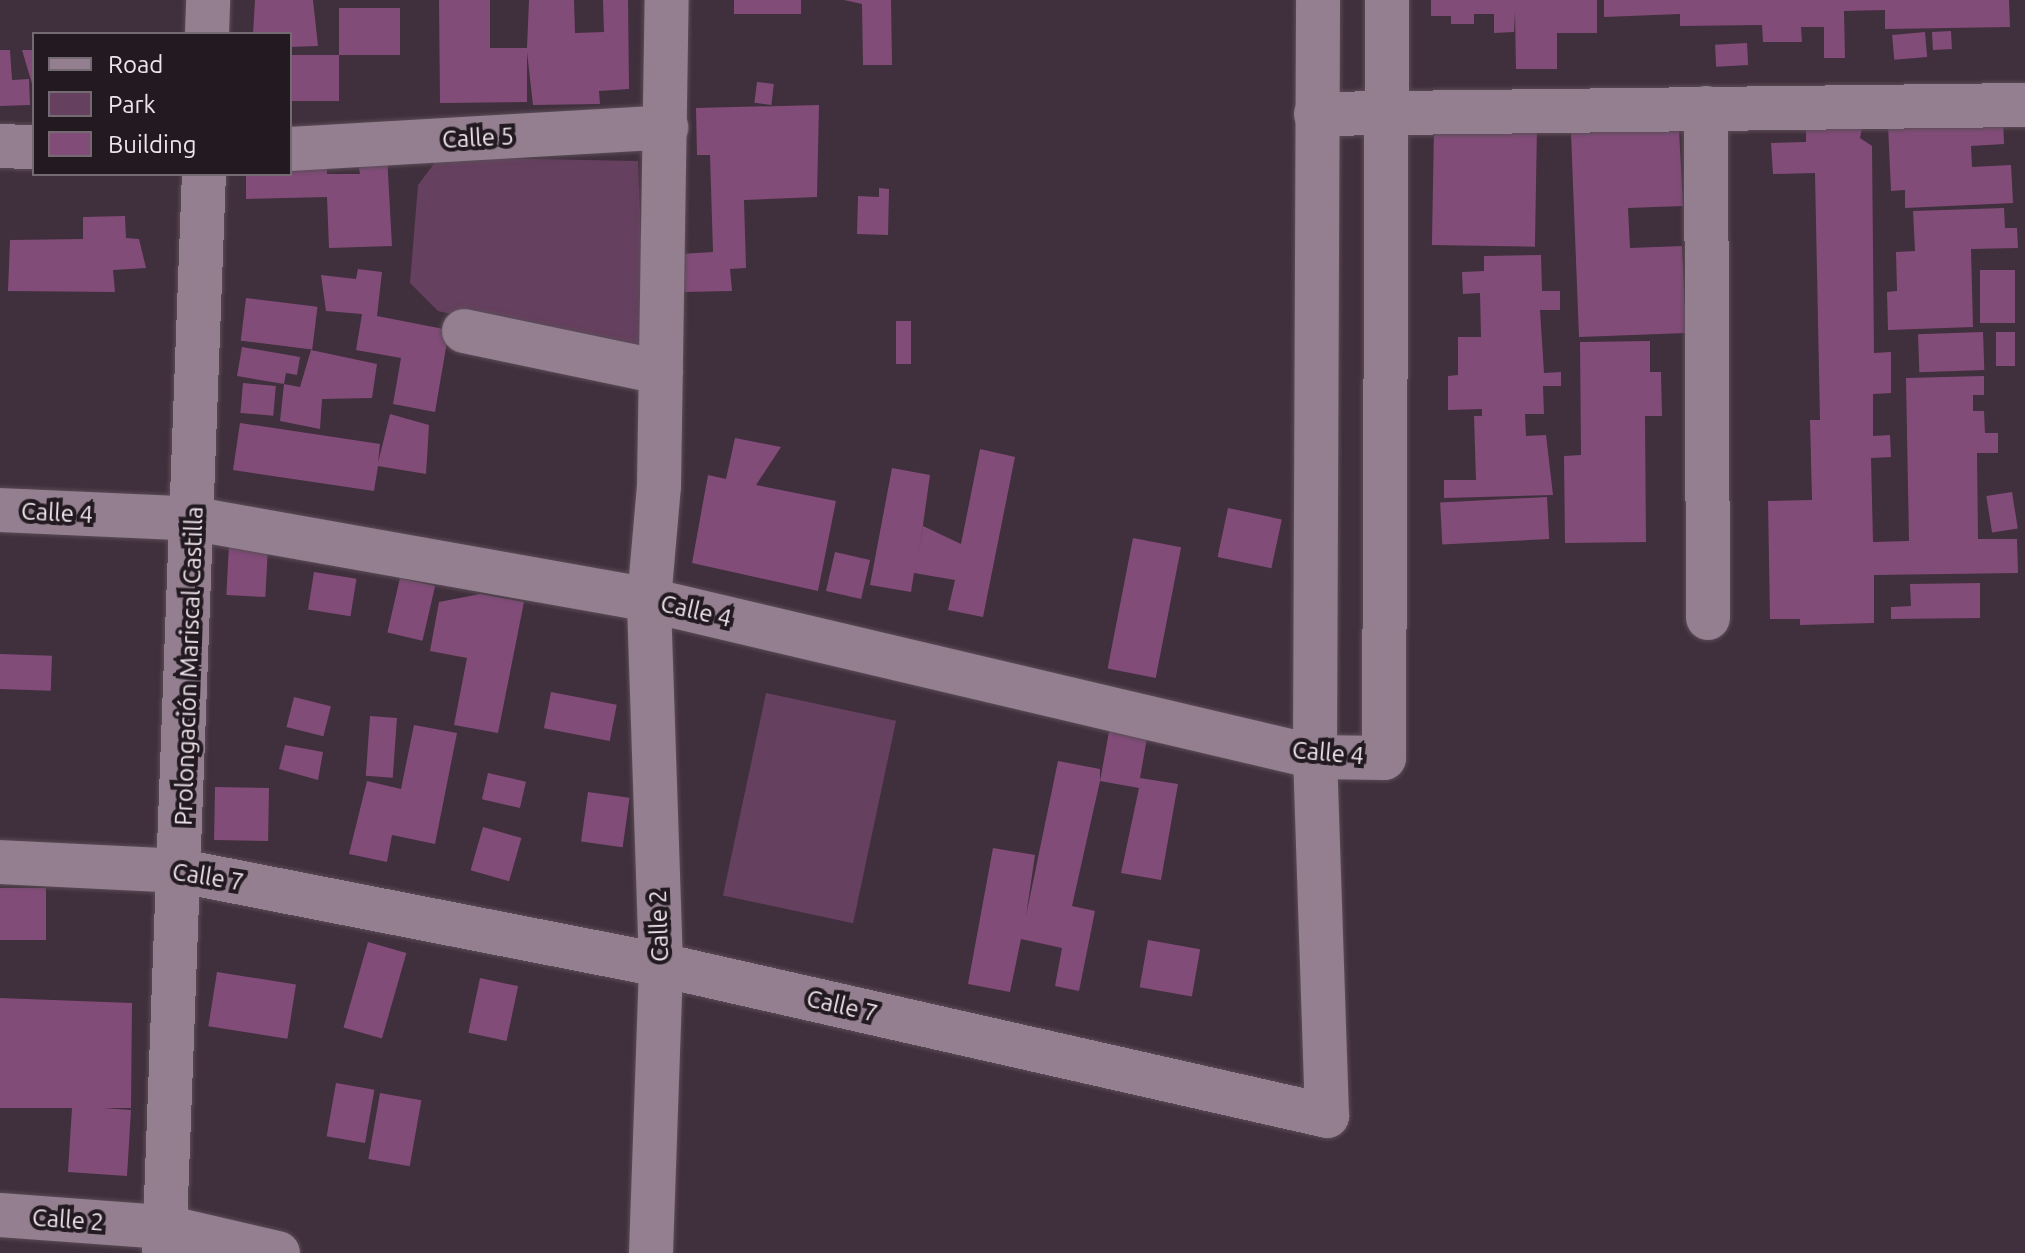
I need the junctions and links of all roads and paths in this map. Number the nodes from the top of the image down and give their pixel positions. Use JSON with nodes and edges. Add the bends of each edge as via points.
{"nodes":[{"id":1,"x":208,"y":0,"type":"edge"},
{"id":2,"x":667,"y":0,"type":"edge"},
{"id":3,"x":1318,"y":0,"type":"edge"},
{"id":4,"x":1387,"y":0,"type":"edge"},
{"id":5,"x":207,"y":32,"type":"edge"},
{"id":6,"x":2025,"y":105,"type":"edge"},
{"id":7,"x":1706,"y":108,"type":"junction"},
{"id":8,"x":1316,"y":114,"type":"junction"},
{"id":9,"x":1385,"y":114,"type":"junction"},
{"id":10,"x":666,"y":127,"type":"junction"},
{"id":11,"x":0,"y":146,"type":"edge"},
{"id":12,"x":32,"y":147,"type":"edge"},
{"id":13,"x":292,"y":149,"type":"edge"},
{"id":14,"x":204,"y":176,"type":"edge"},
{"id":15,"x":464,"y":331,"type":"dead end"},
{"id":16,"x":661,"y":372,"type":"junction"},
{"id":17,"x":0,"y":510,"type":"edge"},
{"id":18,"x":195,"y":519,"type":"junction"},
{"id":19,"x":649,"y":600,"type":"junction"},
{"id":20,"x":1708,"y":618,"type":"dead end"},
{"id":21,"x":1315,"y":757,"type":"junction"},
{"id":22,"x":0,"y":862,"type":"edge"},
{"id":23,"x":181,"y":871,"type":"junction"},
{"id":24,"x":661,"y":965,"type":"junction"},
{"id":25,"x":0,"y":1215,"type":"edge"},
{"id":26,"x":165,"y":1240,"type":"edge"},
{"id":27,"x":278,"y":1253,"type":"edge"},
{"id":28,"x":651,"y":1253,"type":"edge"}],
"edges":[{"from":1,"to":5,"type":"street"},
{"from":2,"to":10,"type":"street","name":"Calle 2"},
{"from":3,"to":8,"type":"street"},
{"from":4,"to":9,"type":"street"},
{"from":6,"to":7,"type":"street"},
{"from":7,"to":9,"type":"street"},
{"from":7,"to":20,"type":"street"},
{"from":8,"to":9,"type":"street"},
{"from":8,"to":21,"type":"street"},
{"from":9,"to":21,"type":"street","name":"Calle 4","via":[[1384,758]]},
{"from":10,"to":13,"type":"street","name":"Calle 5"},
{"from":10,"to":16,"type":"street","name":"Calle 2"},
{"from":11,"to":12,"type":"street"},
{"from":14,"to":18,"type":"street","name":"Prolongación Mariscal Castilla"},
{"from":15,"to":16,"type":"street"},
{"from":16,"to":19,"type":"street","name":"Calle 2"},
{"from":17,"to":18,"type":"street","name":"Calle 4"},
{"from":18,"to":19,"type":"street","name":"Calle 4"},
{"from":18,"to":23,"type":"street","name":"Prolongación Mariscal Castilla"},
{"from":19,"to":21,"type":"street","name":"Calle 4"},
{"from":19,"to":24,"type":"street","name":"Calle 2"},
{"from":21,"to":24,"type":"street","name":"Calle 7","via":[[1327,1116]]},
{"from":22,"to":23,"type":"street","name":"Calle 7"},
{"from":23,"to":24,"type":"street","name":"Calle 7"},
{"from":23,"to":26,"type":"street","name":"Prolongación Mariscal Castilla"},
{"from":24,"to":28,"type":"street","name":"Calle 2"},
{"from":25,"to":26,"type":"street","name":"Calle 2"},
{"from":26,"to":27,"type":"street","name":"Calle 2"}]}
